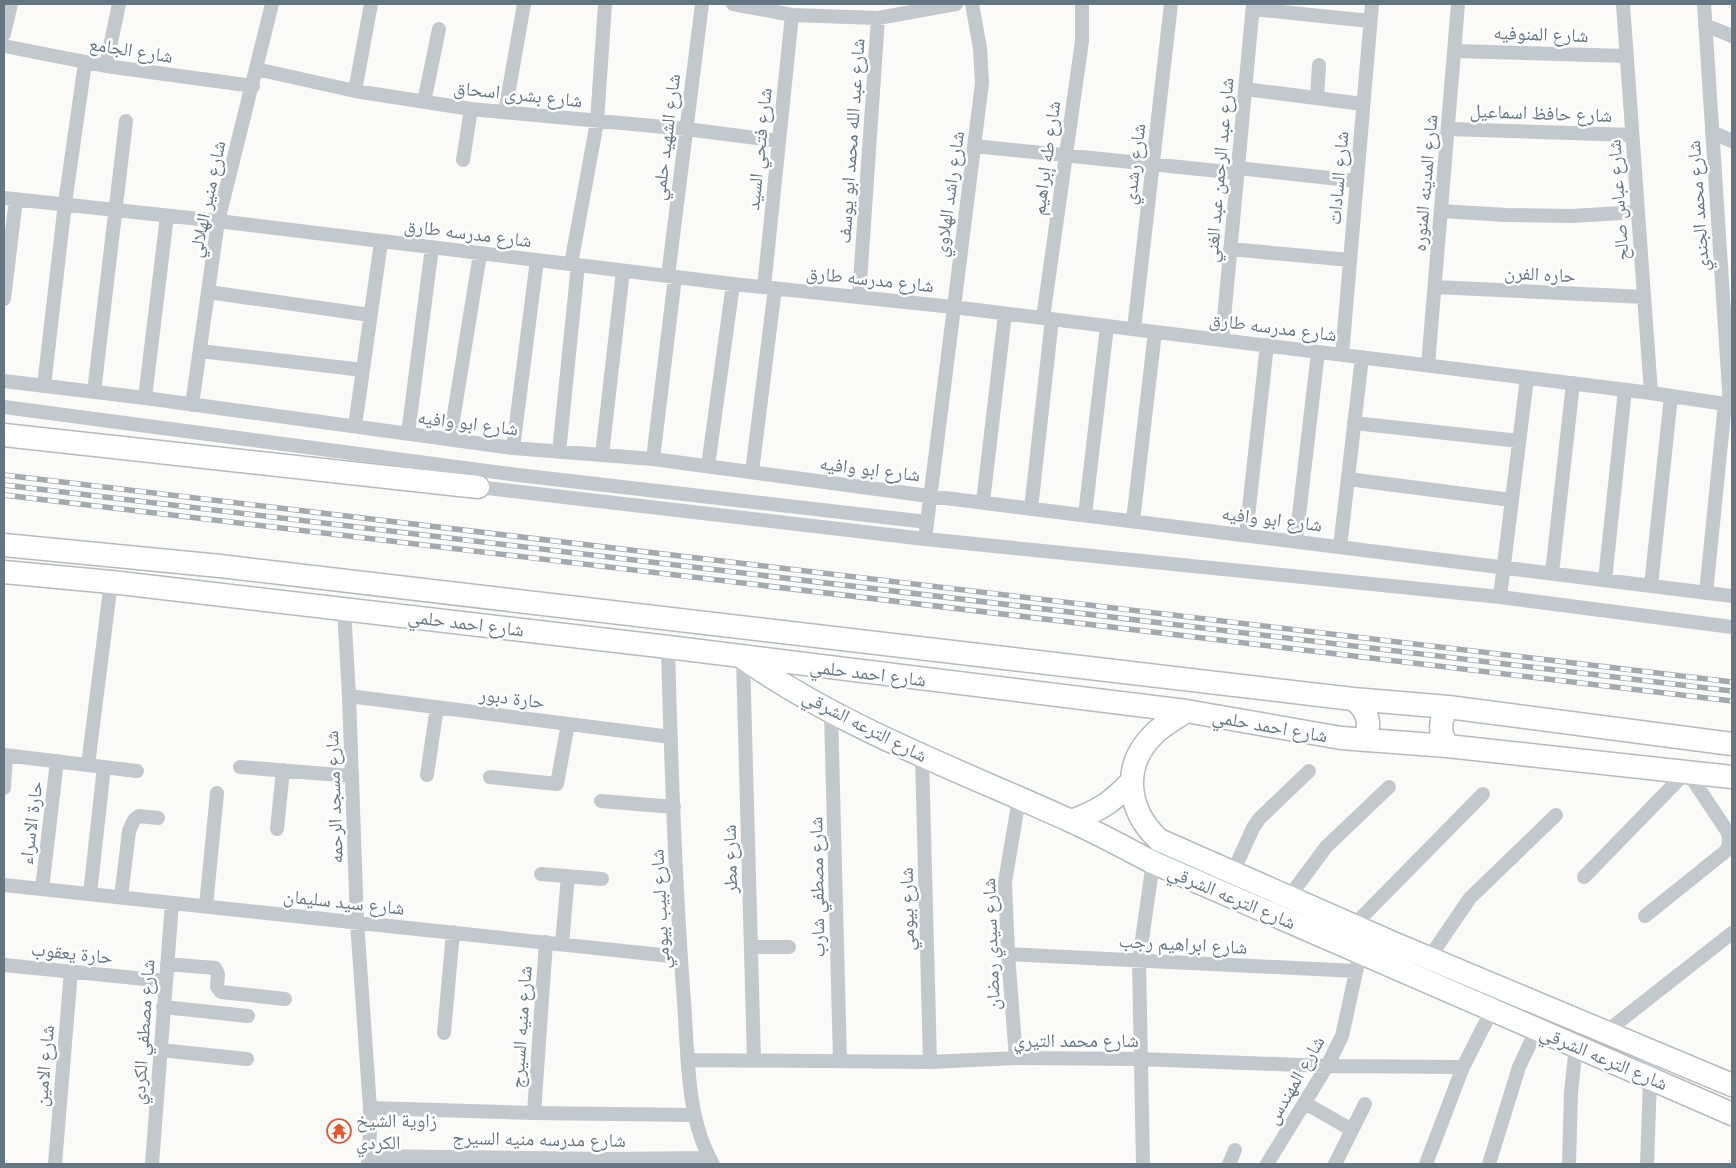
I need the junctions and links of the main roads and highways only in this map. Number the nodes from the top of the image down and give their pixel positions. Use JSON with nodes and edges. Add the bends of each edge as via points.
{"nodes":[{"id":1,"x":4,"y":435,"type":"edge"},
{"id":2,"x":478,"y":487,"type":"road end"},
{"id":3,"x":4,"y":545,"type":"edge"},
{"id":4,"x":4,"y":572,"type":"edge"},
{"id":5,"x":743,"y":658,"type":"junction"},
{"id":6,"x":1353,"y":699,"type":"junction"},
{"id":7,"x":1448,"y":707,"type":"junction"},
{"id":8,"x":1186,"y":711,"type":"junction"},
{"id":9,"x":1364,"y":740,"type":"junction"},
{"id":10,"x":1732,"y":744,"type":"edge"},
{"id":11,"x":1447,"y":746,"type":"junction"},
{"id":12,"x":1732,"y":777,"type":"edge"},
{"id":13,"x":1132,"y":781,"type":"junction"},
{"id":14,"x":1072,"y":821,"type":"junction"},
{"id":15,"x":1389,"y":953,"type":"junction"},
{"id":16,"x":1732,"y":1085,"type":"edge"},
{"id":17,"x":1732,"y":1114,"type":"edge"}],
"edges":[{"from":1,"to":2,"type":"main road"},
{"from":3,"to":6,"type":"main road","name":"شارع احمد حلمي","via":[[230,567]]},
{"from":4,"to":5,"type":"main road","name":"شارع احمد حلمي","via":[[344,609]]},
{"from":5,"to":8,"type":"main road","name":"شارع احمد حلمي"},
{"from":5,"to":14,"type":"main road","name":"شارع الترعه الشرقي","via":[[831,712],[922,756]]},
{"from":6,"to":7,"type":"main road","name":"شارع احمد حلمي"},
{"from":6,"to":9,"type":"main road","via":[[1360,703],[1368,717]]},
{"from":7,"to":10,"type":"main road","name":"شارع احمد حلمي"},
{"from":7,"to":11,"type":"main road","via":[[1440,731]]},
{"from":8,"to":9,"type":"main road","name":"شارع احمد حلمي"},
{"from":8,"to":13,"type":"main road","name":"شارع الترعه الشرقي","via":[[1162,727],[1144,745]]},
{"from":9,"to":11,"type":"main road","name":"شارع احمد حلمي"},
{"from":11,"to":12,"type":"main road","name":"شارع احمد حلمي"},
{"from":13,"to":14,"type":"main road","via":[[1099,810]]},
{"from":13,"to":15,"type":"main road","name":"شارع الترعه الشرقي","via":[[1136,808],[1145,825],[1159,840],[1354,925]]},
{"from":14,"to":15,"type":"main road","name":"شارع الترعه الشرقي","via":[[1359,962]]},
{"from":15,"to":16,"type":"main road","name":"شارع الترعه الشرقي","via":[[1429,958]]},
{"from":15,"to":17,"type":"main road","name":"شارع الترعه الشرقي","via":[[1492,1010]]}]}
